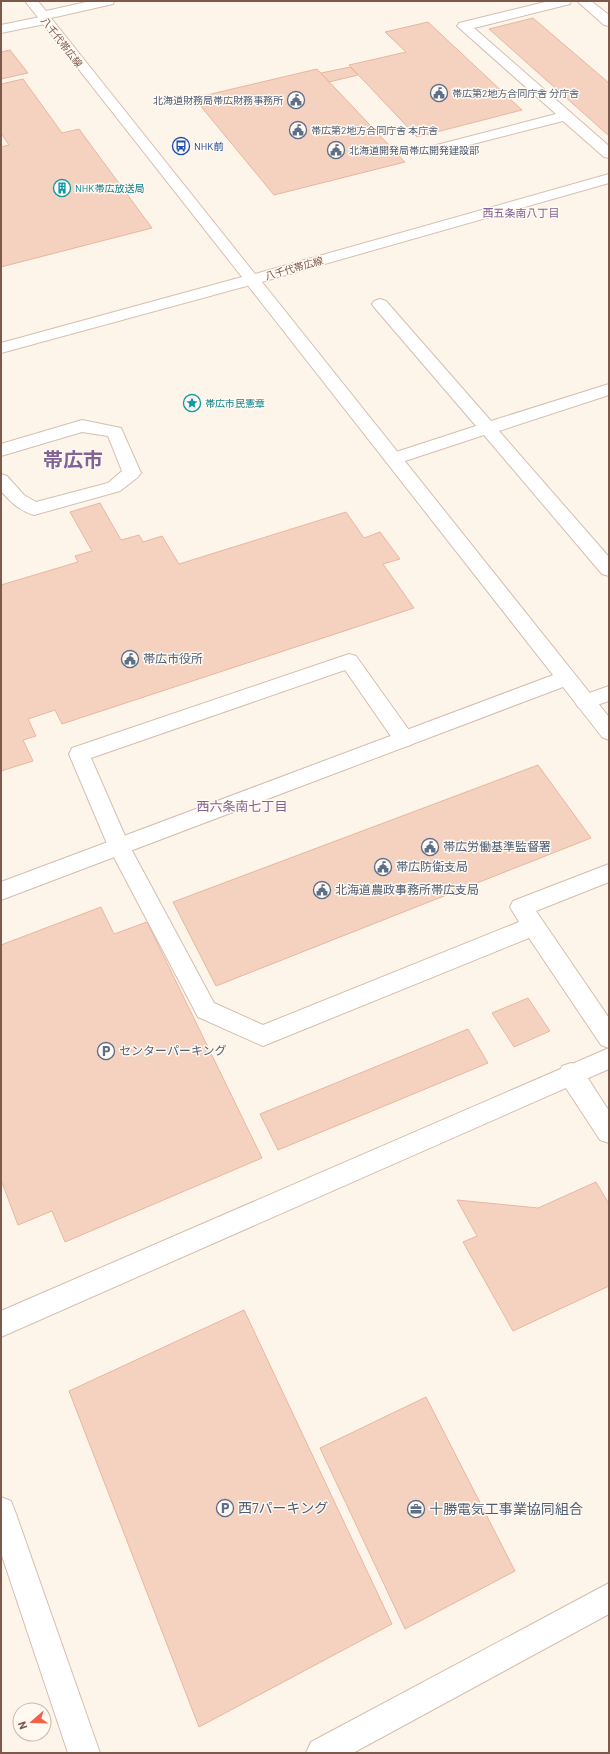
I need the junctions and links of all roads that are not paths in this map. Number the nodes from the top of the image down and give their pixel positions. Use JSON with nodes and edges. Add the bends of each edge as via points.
{"nodes":[{"id":1,"x":31,"y":1,"type":"edge"},
{"id":2,"x":108,"y":1,"type":"edge"},
{"id":3,"x":565,"y":1,"type":"edge"},
{"id":4,"x":583,"y":1,"type":"edge"},
{"id":5,"x":44,"y":18,"type":"junction"},
{"id":6,"x":609,"y":22,"type":"edge"},
{"id":7,"x":1,"y":29,"type":"edge"},
{"id":8,"x":565,"y":116,"type":"junction"},
{"id":9,"x":430,"y":151,"type":"dead end"},
{"id":10,"x":609,"y":154,"type":"edge"},
{"id":11,"x":609,"y":178,"type":"edge"},
{"id":12,"x":252,"y":280,"type":"junction"},
{"id":13,"x":380,"y":304,"type":"dead end"},
{"id":14,"x":1,"y":348,"type":"edge"},
{"id":15,"x":609,"y":390,"type":"edge"},
{"id":16,"x":488,"y":428,"type":"junction"},
{"id":17,"x":1,"y":450,"type":"edge"},
{"id":18,"x":393,"y":459,"type":"junction"},
{"id":19,"x":1,"y":480,"type":"edge"},
{"id":20,"x":609,"y":569,"type":"edge"},
{"id":21,"x":567,"y":678,"type":"junction"},
{"id":22,"x":609,"y":692,"type":"edge"},
{"id":23,"x":585,"y":702,"type":"junction"},
{"id":24,"x":609,"y":732,"type":"edge"},
{"id":25,"x":404,"y":739,"type":"junction"},
{"id":26,"x":119,"y":846,"type":"junction"},
{"id":27,"x":609,"y":872,"type":"edge"},
{"id":28,"x":1,"y":891,"type":"edge"},
{"id":29,"x":534,"y":926,"type":"junction"},
{"id":30,"x":609,"y":1038,"type":"edge"},
{"id":31,"x":609,"y":1058,"type":"edge"},
{"id":32,"x":571,"y":1074,"type":"junction"},
{"id":33,"x":609,"y":1132,"type":"edge"},
{"id":34,"x":1,"y":1324,"type":"edge"},
{"id":35,"x":1,"y":1510,"type":"edge"},
{"id":36,"x":609,"y":1598,"type":"edge"},
{"id":37,"x":84,"y":1753,"type":"edge"},
{"id":38,"x":322,"y":1753,"type":"edge"}],
"edges":[{"from":1,"to":5,"type":"street","name":"八千代帯広線"},
{"from":2,"to":5,"type":"street"},
{"from":3,"to":8,"type":"street","via":[[464,26]]},
{"from":4,"to":6,"type":"street"},
{"from":5,"to":7,"type":"street"},
{"from":5,"to":12,"type":"street","name":"八千代帯広線"},
{"from":8,"to":9,"type":"street"},
{"from":8,"to":10,"type":"street"},
{"from":11,"to":12,"type":"street","name":"八千代帯広線"},
{"from":12,"to":14,"type":"street"},
{"from":12,"to":18,"type":"street"},
{"from":13,"to":16,"type":"street"},
{"from":15,"to":16,"type":"street"},
{"from":16,"to":18,"type":"street"},
{"from":16,"to":20,"type":"street"},
{"from":17,"to":19,"type":"street","via":[[82,426],[115,432],[132,473],[114,487],[34,509],[18,498]]},
{"from":18,"to":21,"type":"street"},
{"from":21,"to":23,"type":"street"},
{"from":21,"to":25,"type":"street"},
{"from":22,"to":23,"type":"street"},
{"from":23,"to":24,"type":"street"},
{"from":25,"to":26,"type":"street"},
{"from":25,"to":26,"type":"street","via":[[349,661],[79,754]]},
{"from":26,"to":28,"type":"street"},
{"from":26,"to":29,"type":"street","via":[[206,1010],[263,1036]]},
{"from":27,"to":29,"type":"street","via":[[521,907]]},
{"from":29,"to":30,"type":"street"},
{"from":31,"to":32,"type":"street"},
{"from":32,"to":33,"type":"street"},
{"from":32,"to":34,"type":"street"},
{"from":35,"to":37,"type":"street"},
{"from":36,"to":38,"type":"street"}]}
